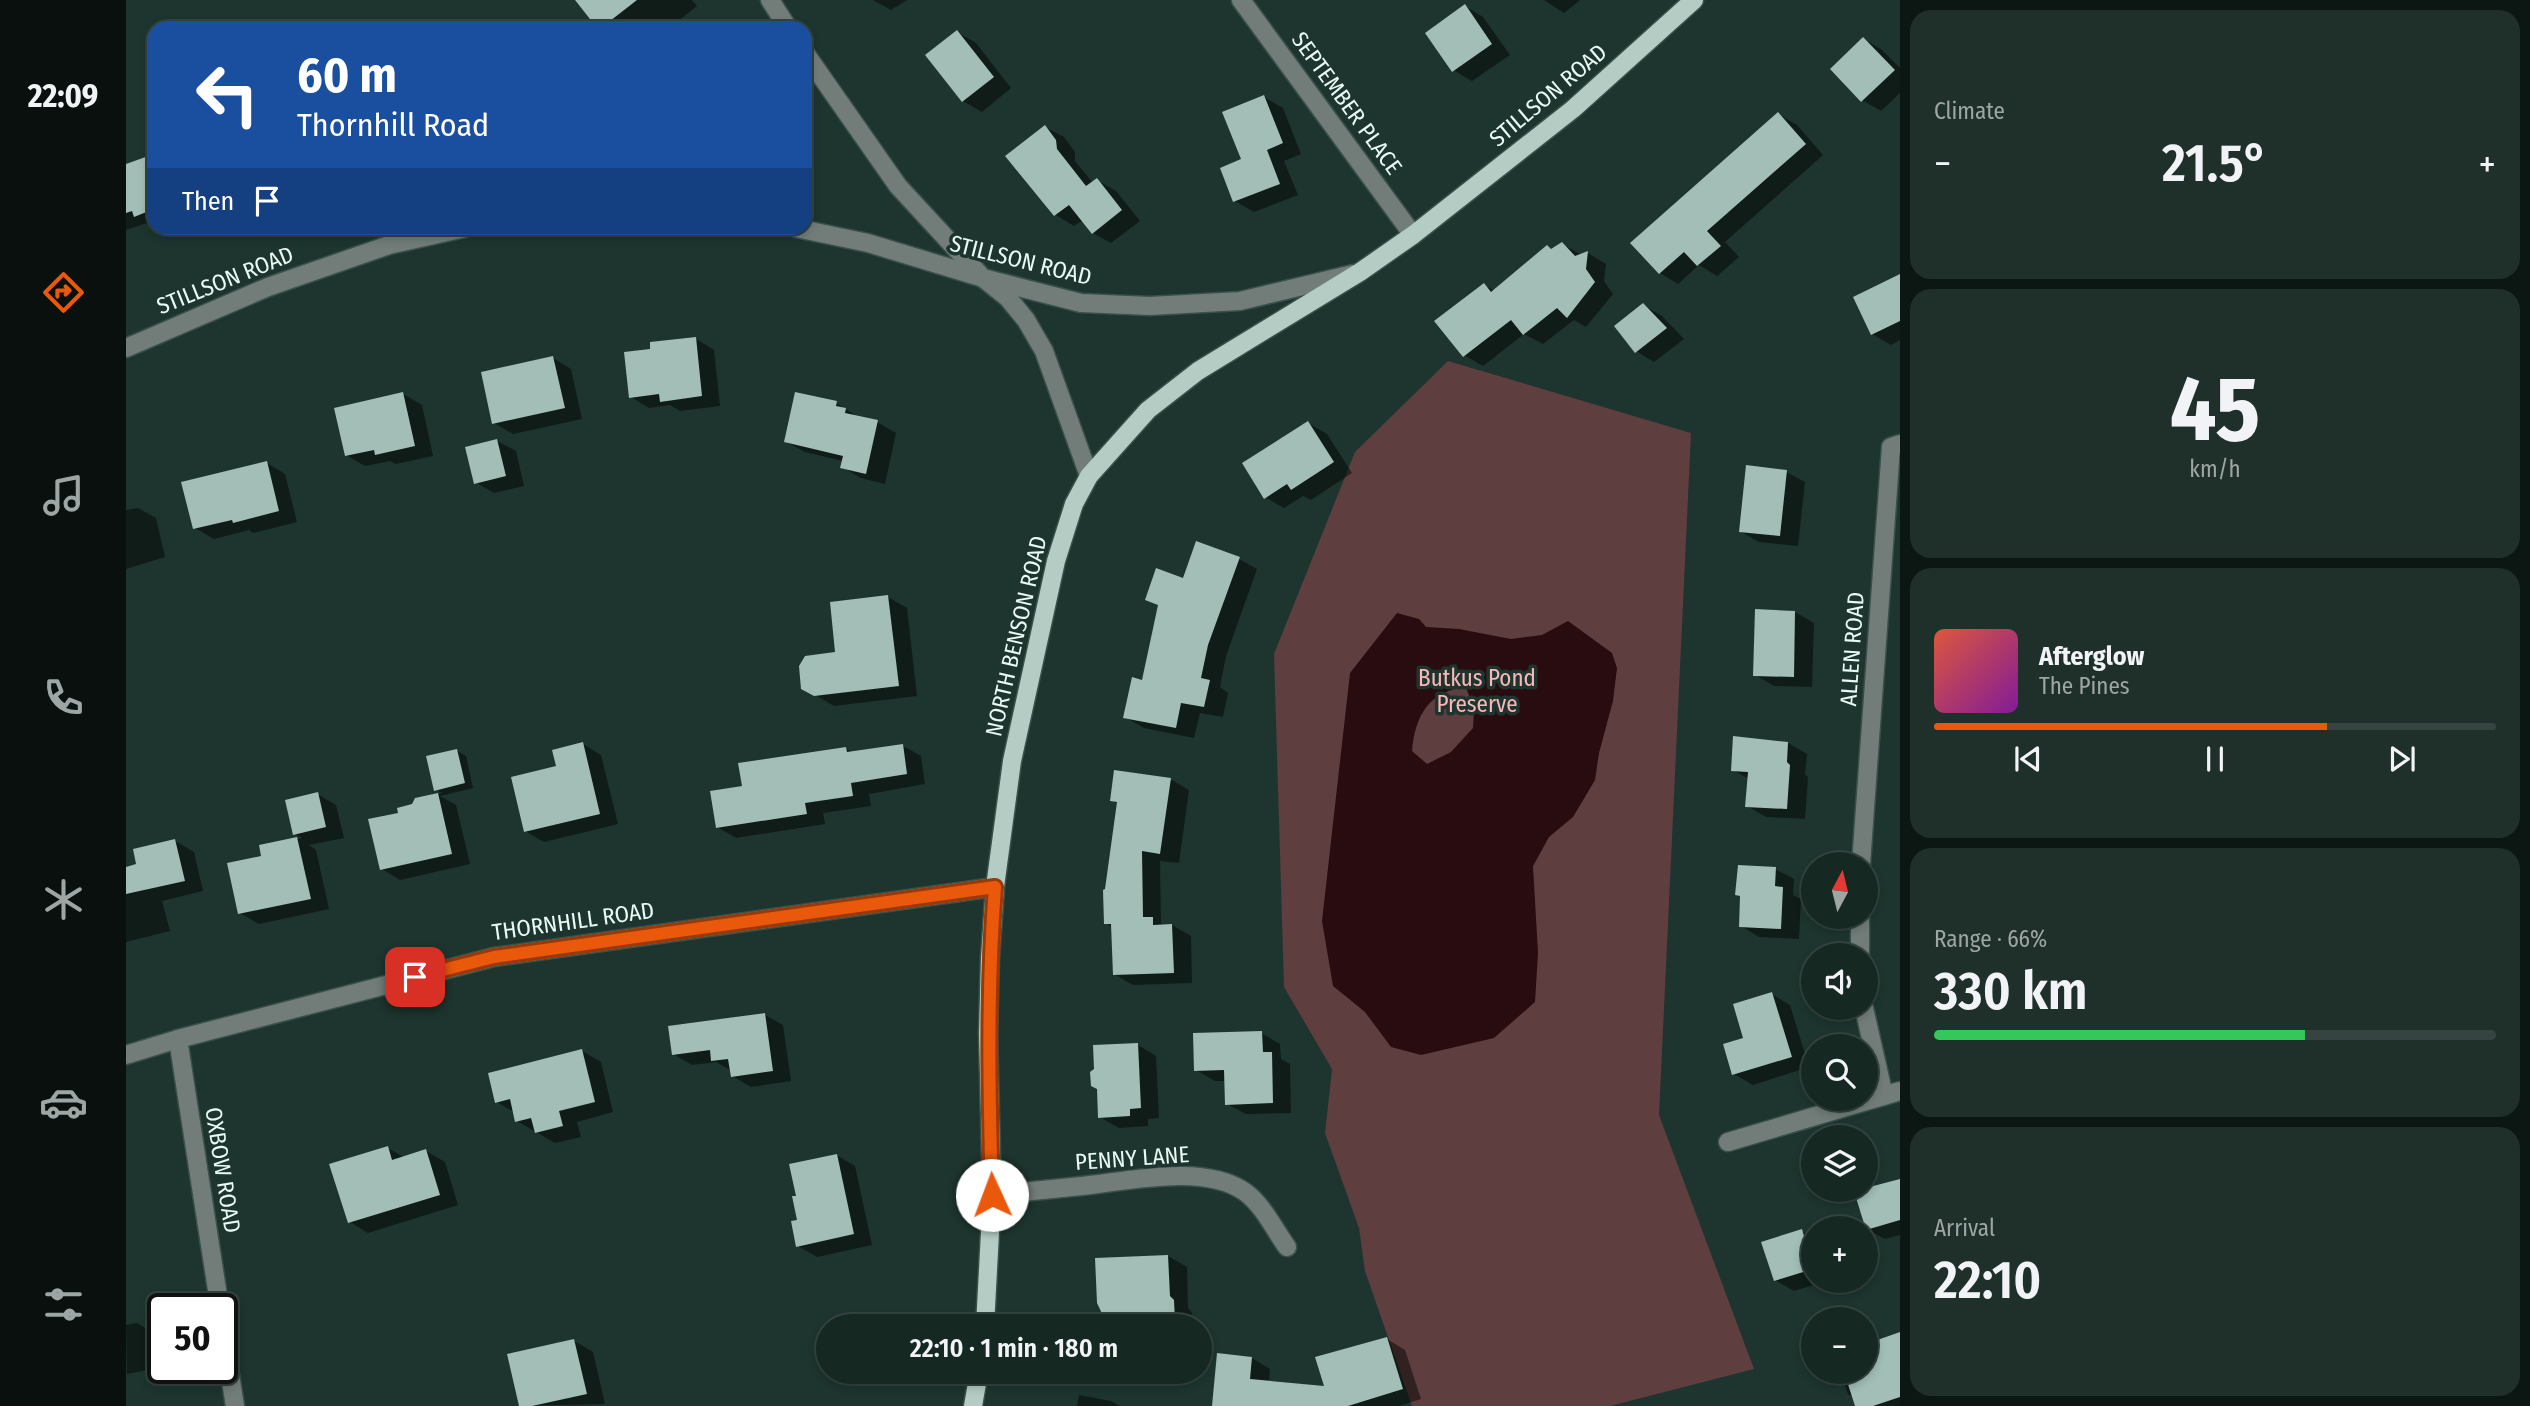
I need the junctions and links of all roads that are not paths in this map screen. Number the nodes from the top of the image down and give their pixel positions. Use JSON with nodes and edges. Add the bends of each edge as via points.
{"nodes":[{"id":1,"x":770,"y":0,"type":"edge"},
{"id":2,"x":1241,"y":0,"type":"edge"},
{"id":3,"x":1694,"y":0,"type":"edge"},
{"id":4,"x":784,"y":21,"type":"edge"},
{"id":5,"x":812,"y":63,"type":"edge"},
{"id":6,"x":812,"y":231,"type":"edge"},
{"id":7,"x":435,"y":235,"type":"edge"},
{"id":8,"x":1413,"y":235,"type":"junction"},
{"id":9,"x":1360,"y":272,"type":"junction"},
{"id":10,"x":983,"y":278,"type":"junction"},
{"id":11,"x":126,"y":348,"type":"edge"},
{"id":12,"x":1900,"y":444,"type":"edge"},
{"id":13,"x":1088,"y":477,"type":"junction"},
{"id":14,"x":1862,"y":852,"type":"edge"},
{"id":15,"x":995,"y":887,"type":"junction"},
{"id":16,"x":1868,"y":1020,"type":"edge"},
{"id":17,"x":178,"y":1039,"type":"junction"},
{"id":18,"x":126,"y":1055,"type":"edge"},
{"id":19,"x":1892,"y":1093,"type":"edge"},
{"id":20,"x":1728,"y":1142,"type":"dead end"},
{"id":21,"x":992,"y":1195,"type":"junction"},
{"id":22,"x":1287,"y":1247,"type":"dead end"},
{"id":23,"x":218,"y":1293,"type":"edge"},
{"id":24,"x":986,"y":1314,"type":"edge"},
{"id":25,"x":231,"y":1384,"type":"edge"},
{"id":26,"x":977,"y":1384,"type":"edge"},
{"id":27,"x":235,"y":1406,"type":"edge"},
{"id":28,"x":974,"y":1406,"type":"edge"}],
"edges":[{"from":1,"to":4,"type":"street"},
{"from":2,"to":8,"type":"street","name":"SEPTEMBER PLACE"},
{"from":3,"to":8,"type":"main road","name":"STILLSON ROAD","via":[[1573,109]]},
{"from":5,"to":10,"type":"street","via":[[898,186]]},
{"from":6,"to":10,"type":"street","name":"STILLSON ROAD"},
{"from":7,"to":11,"type":"street","name":"STILLSON ROAD","via":[[268,287]]},
{"from":8,"to":9,"type":"main road","name":"STILLSON ROAD"},
{"from":9,"to":10,"type":"street","name":"STILLSON ROAD","via":[[1240,301],[1150,306],[1081,303]]},
{"from":9,"to":13,"type":"main road","name":"STILLSON ROAD","via":[[1198,372],[1148,410]]},
{"from":10,"to":13,"type":"street","via":[[1008,298],[1044,351]]},
{"from":12,"to":14,"type":"street","name":"ALLEN ROAD","via":[[1891,447]]},
{"from":13,"to":15,"type":"main road","name":"NORTH BENSON ROAD","via":[[1056,561],[1012,761]]},
{"from":15,"to":17,"type":"street","name":"THORNHILL ROAD","via":[[494,957]]},
{"from":15,"to":21,"type":"main road","name":"NORTH BENSON ROAD","via":[[989,1034]]},
{"from":16,"to":19,"type":"street"},
{"from":17,"to":18,"type":"street","name":"THORNHILL ROAD"},
{"from":17,"to":23,"type":"street","name":"OXBOW ROAD"},
{"from":19,"to":20,"type":"street"},
{"from":21,"to":22,"type":"street","name":"PENNY LANE","via":[[1146,1179],[1206,1178],[1244,1192]]},
{"from":21,"to":24,"type":"main road","name":"NORTH BENSON ROAD"},
{"from":25,"to":27,"type":"street"},
{"from":26,"to":28,"type":"main road"}]}
